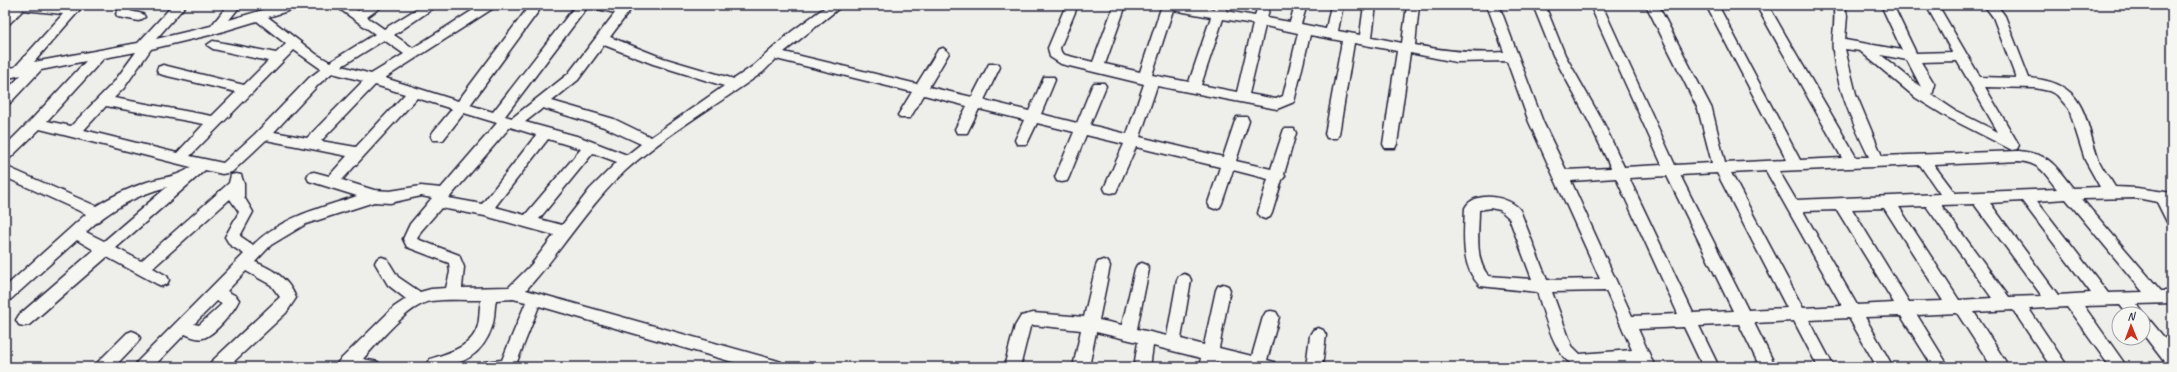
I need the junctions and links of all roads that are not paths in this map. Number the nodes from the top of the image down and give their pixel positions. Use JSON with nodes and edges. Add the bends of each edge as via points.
{"nodes":[{"id":1,"x":16,"y":5,"type":"edge"},
{"id":2,"x":20,"y":5,"type":"edge"},
{"id":3,"x":127,"y":5,"type":"edge"},
{"id":4,"x":180,"y":5,"type":"edge"},
{"id":5,"x":235,"y":5,"type":"edge"},
{"id":6,"x":294,"y":5,"type":"edge"},
{"id":7,"x":340,"y":5,"type":"edge"},
{"id":8,"x":378,"y":5,"type":"edge"},
{"id":9,"x":432,"y":5,"type":"edge"},
{"id":10,"x":537,"y":5,"type":"edge"},
{"id":11,"x":583,"y":5,"type":"edge"},
{"id":12,"x":597,"y":5,"type":"edge"},
{"id":13,"x":837,"y":5,"type":"edge"},
{"id":14,"x":1072,"y":5,"type":"edge"},
{"id":15,"x":1120,"y":5,"type":"edge"},
{"id":16,"x":1168,"y":5,"type":"edge"},
{"id":17,"x":1171,"y":5,"type":"edge"},
{"id":18,"x":1264,"y":5,"type":"edge"},
{"id":19,"x":1301,"y":5,"type":"edge"},
{"id":20,"x":1337,"y":5,"type":"edge"},
{"id":21,"x":1370,"y":5,"type":"edge"},
{"id":22,"x":1413,"y":5,"type":"edge"},
{"id":23,"x":1494,"y":5,"type":"edge"},
{"id":24,"x":1539,"y":5,"type":"edge"},
{"id":25,"x":1596,"y":5,"type":"edge"},
{"id":26,"x":1652,"y":5,"type":"edge"},
{"id":27,"x":1712,"y":5,"type":"edge"},
{"id":28,"x":1762,"y":5,"type":"edge"},
{"id":29,"x":1839,"y":5,"type":"edge"},
{"id":30,"x":1887,"y":5,"type":"edge"},
{"id":31,"x":1932,"y":5,"type":"edge"},
{"id":32,"x":1990,"y":5,"type":"edge"},
{"id":33,"x":488,"y":6,"type":"edge"},
{"id":34,"x":75,"y":8,"type":"edge"},
{"id":35,"x":625,"y":8,"type":"edge"},
{"id":36,"x":1220,"y":9,"type":"edge"},
{"id":37,"x":259,"y":16,"type":"junction"},
{"id":38,"x":139,"y":17,"type":"dead end"},
{"id":39,"x":358,"y":17,"type":"junction"},
{"id":40,"x":5,"y":22,"type":"edge"},
{"id":41,"x":1259,"y":22,"type":"junction"},
{"id":42,"x":1300,"y":29,"type":"junction"},
{"id":43,"x":214,"y":30,"type":"junction"},
{"id":44,"x":1331,"y":34,"type":"junction"},
{"id":45,"x":384,"y":35,"type":"junction"},
{"id":46,"x":1350,"y":38,"type":"junction"},
{"id":47,"x":602,"y":39,"type":"junction"},
{"id":48,"x":1365,"y":40,"type":"junction"},
{"id":49,"x":294,"y":43,"type":"junction"},
{"id":50,"x":1839,"y":43,"type":"junction"},
{"id":51,"x":213,"y":45,"type":"dead end"},
{"id":52,"x":144,"y":47,"type":"junction"},
{"id":53,"x":1406,"y":48,"type":"junction"},
{"id":54,"x":1864,"y":48,"type":"junction"},
{"id":55,"x":412,"y":53,"type":"junction"},
{"id":56,"x":943,"y":53,"type":"dead end"},
{"id":57,"x":100,"y":54,"type":"junction"},
{"id":58,"x":772,"y":54,"type":"junction"},
{"id":59,"x":1513,"y":56,"type":"junction"},
{"id":60,"x":1911,"y":56,"type":"junction"},
{"id":61,"x":1961,"y":56,"type":"junction"},
{"id":62,"x":278,"y":58,"type":"junction"},
{"id":63,"x":37,"y":66,"type":"junction"},
{"id":64,"x":994,"y":67,"type":"dead end"},
{"id":65,"x":330,"y":68,"type":"junction"},
{"id":66,"x":1097,"y":68,"type":"junction"},
{"id":67,"x":163,"y":70,"type":"dead end"},
{"id":68,"x":19,"y":71,"type":"junction"},
{"id":69,"x":5,"y":74,"type":"edge"},
{"id":70,"x":373,"y":79,"type":"junction"},
{"id":71,"x":1049,"y":80,"type":"dead end"},
{"id":72,"x":1148,"y":80,"type":"junction"},
{"id":73,"x":1976,"y":82,"type":"junction"},
{"id":74,"x":2025,"y":84,"type":"junction"},
{"id":75,"x":736,"y":85,"type":"junction"},
{"id":76,"x":1099,"y":86,"type":"dead end"},
{"id":77,"x":1193,"y":89,"type":"junction"},
{"id":78,"x":247,"y":90,"type":"junction"},
{"id":79,"x":921,"y":90,"type":"junction"},
{"id":80,"x":415,"y":92,"type":"junction"},
{"id":81,"x":1921,"y":95,"type":"junction"},
{"id":82,"x":1242,"y":98,"type":"junction"},
{"id":83,"x":5,"y":100,"type":"edge"},
{"id":84,"x":103,"y":101,"type":"junction"},
{"id":85,"x":540,"y":102,"type":"junction"},
{"id":86,"x":976,"y":103,"type":"junction"},
{"id":87,"x":462,"y":107,"type":"junction"},
{"id":88,"x":905,"y":115,"type":"dead end"},
{"id":89,"x":1034,"y":117,"type":"junction"},
{"id":90,"x":506,"y":120,"type":"junction"},
{"id":91,"x":215,"y":121,"type":"junction"},
{"id":92,"x":1242,"y":121,"type":"dead end"},
{"id":93,"x":37,"y":123,"type":"junction"},
{"id":94,"x":1082,"y":128,"type":"junction"},
{"id":95,"x":962,"y":129,"type":"dead end"},
{"id":96,"x":74,"y":132,"type":"junction"},
{"id":97,"x":546,"y":132,"type":"junction"},
{"id":98,"x":1289,"y":133,"type":"dead end"},
{"id":99,"x":1332,"y":134,"type":"dead end"},
{"id":100,"x":264,"y":135,"type":"junction"},
{"id":101,"x":438,"y":136,"type":"dead end"},
{"id":102,"x":1022,"y":140,"type":"dead end"},
{"id":103,"x":1132,"y":140,"type":"junction"},
{"id":104,"x":652,"y":143,"type":"junction"},
{"id":105,"x":2011,"y":143,"type":"junction"},
{"id":106,"x":310,"y":144,"type":"junction"},
{"id":107,"x":1390,"y":144,"type":"dead end"},
{"id":108,"x":590,"y":147,"type":"junction"},
{"id":109,"x":358,"y":153,"type":"junction"},
{"id":110,"x":5,"y":154,"type":"edge"},
{"id":111,"x":2019,"y":156,"type":"junction"},
{"id":112,"x":180,"y":158,"type":"junction"},
{"id":113,"x":629,"y":161,"type":"junction"},
{"id":114,"x":1924,"y":161,"type":"junction"},
{"id":115,"x":1879,"y":163,"type":"junction"},
{"id":116,"x":203,"y":164,"type":"junction"},
{"id":117,"x":1228,"y":164,"type":"junction"},
{"id":118,"x":1853,"y":164,"type":"junction"},
{"id":119,"x":1798,"y":166,"type":"junction"},
{"id":120,"x":1770,"y":167,"type":"junction"},
{"id":121,"x":227,"y":168,"type":"junction"},
{"id":122,"x":1722,"y":169,"type":"junction"},
{"id":123,"x":1671,"y":170,"type":"junction"},
{"id":124,"x":5,"y":171,"type":"edge"},
{"id":125,"x":1619,"y":173,"type":"junction"},
{"id":126,"x":190,"y":176,"type":"junction"},
{"id":127,"x":1278,"y":176,"type":"junction"},
{"id":128,"x":1562,"y":176,"type":"junction"},
{"id":129,"x":314,"y":177,"type":"dead end"},
{"id":130,"x":1062,"y":177,"type":"dead end"},
{"id":131,"x":331,"y":183,"type":"junction"},
{"id":132,"x":237,"y":184,"type":"junction"},
{"id":133,"x":1111,"y":188,"type":"dead end"},
{"id":134,"x":2111,"y":192,"type":"junction"},
{"id":135,"x":2068,"y":193,"type":"junction"},
{"id":136,"x":2025,"y":195,"type":"junction"},
{"id":137,"x":374,"y":196,"type":"junction"},
{"id":138,"x":441,"y":198,"type":"junction"},
{"id":139,"x":1978,"y":198,"type":"junction"},
{"id":140,"x":2167,"y":198,"type":"edge"},
{"id":141,"x":1951,"y":199,"type":"junction"},
{"id":142,"x":1930,"y":200,"type":"junction"},
{"id":143,"x":1888,"y":202,"type":"junction"},
{"id":144,"x":1215,"y":203,"type":"dead end"},
{"id":145,"x":1842,"y":204,"type":"junction"},
{"id":146,"x":1792,"y":206,"type":"junction"},
{"id":147,"x":485,"y":210,"type":"junction"},
{"id":148,"x":97,"y":213,"type":"junction"},
{"id":149,"x":1266,"y":213,"type":"dead end"},
{"id":150,"x":2172,"y":218,"type":"edge"},
{"id":151,"x":530,"y":221,"type":"junction"},
{"id":152,"x":565,"y":232,"type":"junction"},
{"id":153,"x":76,"y":233,"type":"junction"},
{"id":154,"x":107,"y":248,"type":"junction"},
{"id":155,"x":255,"y":253,"type":"junction"},
{"id":156,"x":382,"y":263,"type":"dead end"},
{"id":157,"x":244,"y":264,"type":"junction"},
{"id":158,"x":1103,"y":266,"type":"dead end"},
{"id":159,"x":142,"y":269,"type":"junction"},
{"id":160,"x":1142,"y":269,"type":"dead end"},
{"id":161,"x":162,"y":280,"type":"dead end"},
{"id":162,"x":1184,"y":280,"type":"dead end"},
{"id":163,"x":1610,"y":285,"type":"junction"},
{"id":164,"x":1542,"y":286,"type":"junction"},
{"id":165,"x":1223,"y":290,"type":"dead end"},
{"id":166,"x":491,"y":293,"type":"junction"},
{"id":167,"x":514,"y":293,"type":"junction"},
{"id":168,"x":452,"y":295,"type":"junction"},
{"id":169,"x":5,"y":296,"type":"edge"},
{"id":170,"x":2164,"y":297,"type":"edge"},
{"id":171,"x":535,"y":298,"type":"junction"},
{"id":172,"x":2124,"y":298,"type":"junction"},
{"id":173,"x":418,"y":299,"type":"junction"},
{"id":174,"x":2104,"y":299,"type":"junction"},
{"id":175,"x":2071,"y":301,"type":"junction"},
{"id":176,"x":2054,"y":302,"type":"junction"},
{"id":177,"x":2011,"y":304,"type":"junction"},
{"id":178,"x":2130,"y":306,"type":"edge"},
{"id":179,"x":1959,"y":307,"type":"junction"},
{"id":180,"x":1905,"y":309,"type":"junction"},
{"id":181,"x":1854,"y":312,"type":"junction"},
{"id":182,"x":1797,"y":314,"type":"junction"},
{"id":183,"x":1271,"y":317,"type":"dead end"},
{"id":184,"x":1742,"y":317,"type":"junction"},
{"id":185,"x":24,"y":320,"type":"dead end"},
{"id":186,"x":1689,"y":320,"type":"junction"},
{"id":187,"x":1627,"y":323,"type":"junction"},
{"id":188,"x":1090,"y":324,"type":"junction"},
{"id":189,"x":1128,"y":333,"type":"junction"},
{"id":190,"x":2151,"y":333,"type":"edge"},
{"id":191,"x":1318,"y":335,"type":"dead end"},
{"id":192,"x":1147,"y":337,"type":"junction"},
{"id":193,"x":132,"y":338,"type":"dead end"},
{"id":194,"x":1173,"y":344,"type":"junction"},
{"id":195,"x":2172,"y":359,"type":"edge"},
{"id":196,"x":1208,"y":360,"type":"edge"},
{"id":197,"x":1644,"y":362,"type":"edge"},
{"id":198,"x":436,"y":364,"type":"dead end"},
{"id":199,"x":346,"y":365,"type":"edge"},
{"id":200,"x":1261,"y":366,"type":"edge"},
{"id":201,"x":104,"y":367,"type":"edge"},
{"id":202,"x":143,"y":367,"type":"edge"},
{"id":203,"x":217,"y":367,"type":"edge"},
{"id":204,"x":372,"y":367,"type":"edge"},
{"id":205,"x":490,"y":367,"type":"edge"},
{"id":206,"x":506,"y":367,"type":"edge"},
{"id":207,"x":775,"y":367,"type":"edge"},
{"id":208,"x":1012,"y":367,"type":"edge"},
{"id":209,"x":1080,"y":367,"type":"edge"},
{"id":210,"x":1142,"y":367,"type":"edge"},
{"id":211,"x":1314,"y":367,"type":"edge"},
{"id":212,"x":1711,"y":367,"type":"edge"},
{"id":213,"x":1768,"y":367,"type":"edge"},
{"id":214,"x":1826,"y":367,"type":"edge"},
{"id":215,"x":1885,"y":367,"type":"edge"},
{"id":216,"x":1941,"y":367,"type":"edge"},
{"id":217,"x":2001,"y":367,"type":"edge"},
{"id":218,"x":2060,"y":367,"type":"edge"},
{"id":219,"x":2119,"y":367,"type":"edge"}],
"edges":[{"from":1,"to":2,"type":"street"},
{"from":2,"to":34,"type":"street"},
{"from":2,"to":40,"type":"street"},
{"from":3,"to":38,"type":"street","via":[[122,14]]},
{"from":4,"to":52,"type":"street"},
{"from":5,"to":43,"type":"street"},
{"from":6,"to":37,"type":"street"},
{"from":7,"to":39,"type":"street"},
{"from":8,"to":39,"type":"street"},
{"from":9,"to":45,"type":"street"},
{"from":10,"to":87,"type":"street","via":[[511,35]]},
{"from":11,"to":90,"type":"street"},
{"from":12,"to":35,"type":"street"},
{"from":13,"to":58,"type":"street","via":[[815,19]]},
{"from":14,"to":66,"type":"street","via":[[1054,48],[1055,54],[1061,59]]},
{"from":15,"to":66,"type":"street"},
{"from":16,"to":72,"type":"street"},
{"from":17,"to":36,"type":"street"},
{"from":18,"to":41,"type":"street"},
{"from":19,"to":42,"type":"street"},
{"from":20,"to":44,"type":"street"},
{"from":21,"to":48,"type":"street"},
{"from":22,"to":53,"type":"street"},
{"from":23,"to":59,"type":"street"},
{"from":24,"to":125,"type":"street","via":[[1559,55],[1596,122]]},
{"from":25,"to":123,"type":"street"},
{"from":26,"to":122,"type":"street","via":[[1705,109],[1711,128],[1713,149]]},
{"from":27,"to":119,"type":"street"},
{"from":28,"to":118,"type":"street"},
{"from":29,"to":50,"type":"street"},
{"from":30,"to":60,"type":"street"},
{"from":31,"to":61,"type":"street"},
{"from":32,"to":74,"type":"street","via":[[1999,16]]},
{"from":33,"to":55,"type":"street"},
{"from":34,"to":68,"type":"street"},
{"from":35,"to":47,"type":"street"},
{"from":36,"to":41,"type":"street"},
{"from":36,"to":77,"type":"street"},
{"from":37,"to":43,"type":"street"},
{"from":37,"to":49,"type":"street"},
{"from":39,"to":45,"type":"street"},
{"from":41,"to":42,"type":"street"},
{"from":41,"to":82,"type":"street"},
{"from":42,"to":44,"type":"street"},
{"from":42,"to":82,"type":"street","via":[[1289,99],[1285,102],[1270,103]]},
{"from":43,"to":52,"type":"street"},
{"from":44,"to":46,"type":"street"},
{"from":45,"to":55,"type":"street"},
{"from":45,"to":65,"type":"street"},
{"from":46,"to":48,"type":"street"},
{"from":46,"to":99,"type":"street"},
{"from":47,"to":75,"type":"street","via":[[658,61]]},
{"from":47,"to":85,"type":"street","via":[[573,77]]},
{"from":48,"to":53,"type":"street"},
{"from":49,"to":62,"type":"street"},
{"from":49,"to":65,"type":"street"},
{"from":50,"to":54,"type":"street"},
{"from":50,"to":115,"type":"street","via":[[1841,63],[1858,118]]},
{"from":51,"to":62,"type":"street"},
{"from":52,"to":57,"type":"street"},
{"from":52,"to":84,"type":"street","via":[[132,69]]},
{"from":53,"to":59,"type":"street","via":[[1456,57]]},
{"from":53,"to":107,"type":"street"},
{"from":54,"to":60,"type":"street"},
{"from":54,"to":81,"type":"street"},
{"from":55,"to":70,"type":"street"},
{"from":56,"to":79,"type":"street"},
{"from":57,"to":63,"type":"street"},
{"from":57,"to":93,"type":"street"},
{"from":58,"to":75,"type":"street","via":[[758,69]]},
{"from":58,"to":79,"type":"street"},
{"from":59,"to":128,"type":"street","via":[[1536,122]]},
{"from":60,"to":61,"type":"street"},
{"from":60,"to":81,"type":"street","via":[[1929,89]]},
{"from":61,"to":73,"type":"street"},
{"from":62,"to":78,"type":"street"},
{"from":63,"to":68,"type":"street"},
{"from":63,"to":83,"type":"street"},
{"from":64,"to":86,"type":"street"},
{"from":65,"to":70,"type":"street"},
{"from":65,"to":100,"type":"street","via":[[314,81]]},
{"from":66,"to":72,"type":"street"},
{"from":67,"to":78,"type":"street"},
{"from":68,"to":69,"type":"street"},
{"from":70,"to":80,"type":"street"},
{"from":70,"to":106,"type":"street"},
{"from":71,"to":89,"type":"street"},
{"from":72,"to":77,"type":"street"},
{"from":72,"to":103,"type":"street"},
{"from":73,"to":74,"type":"street"},
{"from":73,"to":105,"type":"street"},
{"from":74,"to":134,"type":"street","via":[[2054,87],[2066,95],[2086,135],[2093,161]]},
{"from":75,"to":104,"type":"street"},
{"from":76,"to":94,"type":"street"},
{"from":77,"to":82,"type":"street"},
{"from":78,"to":91,"type":"street"},
{"from":79,"to":86,"type":"street"},
{"from":79,"to":88,"type":"street"},
{"from":80,"to":87,"type":"street"},
{"from":80,"to":109,"type":"street"},
{"from":81,"to":105,"type":"street","via":[[1950,114]]},
{"from":84,"to":91,"type":"street"},
{"from":84,"to":96,"type":"street"},
{"from":85,"to":90,"type":"street"},
{"from":85,"to":104,"type":"street","via":[[609,123]]},
{"from":86,"to":89,"type":"street"},
{"from":86,"to":95,"type":"street"},
{"from":87,"to":90,"type":"street"},
{"from":87,"to":101,"type":"street"},
{"from":89,"to":94,"type":"street"},
{"from":89,"to":102,"type":"street"},
{"from":90,"to":97,"type":"street"},
{"from":90,"to":138,"type":"street"},
{"from":91,"to":112,"type":"street"},
{"from":92,"to":117,"type":"street"},
{"from":93,"to":96,"type":"street"},
{"from":93,"to":110,"type":"street"},
{"from":94,"to":103,"type":"street"},
{"from":94,"to":130,"type":"street"},
{"from":96,"to":112,"type":"street"},
{"from":97,"to":108,"type":"street"},
{"from":97,"to":147,"type":"street"},
{"from":98,"to":127,"type":"street"},
{"from":100,"to":106,"type":"street"},
{"from":100,"to":121,"type":"street"},
{"from":103,"to":117,"type":"street"},
{"from":103,"to":133,"type":"street"},
{"from":104,"to":113,"type":"street"},
{"from":105,"to":111,"type":"street"},
{"from":106,"to":109,"type":"street"},
{"from":108,"to":113,"type":"street"},
{"from":108,"to":151,"type":"street"},
{"from":109,"to":131,"type":"street"},
{"from":111,"to":114,"type":"street"},
{"from":111,"to":135,"type":"street","via":[[2036,158],[2043,162]]},
{"from":112,"to":116,"type":"street"},
{"from":113,"to":152,"type":"street","via":[[595,193]]},
{"from":114,"to":115,"type":"street"},
{"from":114,"to":141,"type":"street"},
{"from":115,"to":118,"type":"street"},
{"from":116,"to":121,"type":"street"},
{"from":116,"to":126,"type":"street"},
{"from":117,"to":127,"type":"street"},
{"from":117,"to":144,"type":"street"},
{"from":118,"to":119,"type":"street"},
{"from":119,"to":120,"type":"street"},
{"from":120,"to":122,"type":"street"},
{"from":120,"to":146,"type":"street"},
{"from":121,"to":132,"type":"street","via":[[235,176]]},
{"from":122,"to":123,"type":"street"},
{"from":122,"to":182,"type":"street"},
{"from":123,"to":125,"type":"street"},
{"from":123,"to":184,"type":"street"},
{"from":124,"to":148,"type":"street"},
{"from":125,"to":128,"type":"street"},
{"from":125,"to":186,"type":"street"},
{"from":126,"to":148,"type":"street","via":[[140,189]]},
{"from":126,"to":154,"type":"street"},
{"from":127,"to":149,"type":"street"},
{"from":128,"to":163,"type":"street"},
{"from":129,"to":131,"type":"street"},
{"from":131,"to":137,"type":"street"},
{"from":132,"to":155,"type":"street","via":[[237,199],[246,212],[232,236],[234,241]]},
{"from":132,"to":159,"type":"street"},
{"from":134,"to":135,"type":"street"},
{"from":134,"to":140,"type":"street"},
{"from":135,"to":136,"type":"street"},
{"from":135,"to":170,"type":"street"},
{"from":136,"to":139,"type":"street"},
{"from":136,"to":174,"type":"street"},
{"from":137,"to":138,"type":"street","via":[[390,197],[421,191]]},
{"from":137,"to":155,"type":"street","via":[[301,220],[266,241]]},
{"from":138,"to":147,"type":"street"},
{"from":138,"to":168,"type":"street","via":[[414,228],[410,239],[412,243],[454,258],[458,263]]},
{"from":139,"to":141,"type":"street"},
{"from":139,"to":176,"type":"street"},
{"from":140,"to":150,"type":"street"},
{"from":141,"to":142,"type":"street"},
{"from":142,"to":143,"type":"street"},
{"from":142,"to":177,"type":"street"},
{"from":143,"to":145,"type":"street"},
{"from":143,"to":179,"type":"street"},
{"from":145,"to":146,"type":"street"},
{"from":145,"to":180,"type":"street"},
{"from":146,"to":181,"type":"street"},
{"from":147,"to":151,"type":"street"},
{"from":148,"to":153,"type":"street"},
{"from":151,"to":152,"type":"street"},
{"from":152,"to":167,"type":"street"},
{"from":153,"to":154,"type":"street"},
{"from":153,"to":169,"type":"street"},
{"from":154,"to":159,"type":"street"},
{"from":154,"to":185,"type":"street"},
{"from":155,"to":157,"type":"street"},
{"from":156,"to":173,"type":"street","via":[[393,281]]},
{"from":157,"to":202,"type":"street","via":[[216,293],[231,300],[232,304],[202,332],[182,327]]},
{"from":157,"to":203,"type":"street","via":[[276,280],[288,298],[281,308]]},
{"from":158,"to":188,"type":"street"},
{"from":159,"to":161,"type":"street"},
{"from":160,"to":189,"type":"street"},
{"from":162,"to":194,"type":"street"},
{"from":163,"to":164,"type":"street"},
{"from":163,"to":187,"type":"street"},
{"from":164,"to":164,"type":"street","via":[[1494,284],[1480,280],[1474,266],[1472,243],[1472,208],[1475,205],[1489,203],[1505,205],[1511,209],[1518,221]]},
{"from":164,"to":197,"type":"street","via":[[1566,350],[1575,359]]},
{"from":165,"to":196,"type":"street"},
{"from":166,"to":167,"type":"street"},
{"from":166,"to":168,"type":"street"},
{"from":166,"to":198,"type":"street","via":[[486,307],[484,329],[469,351],[458,358]]},
{"from":167,"to":171,"type":"street"},
{"from":168,"to":173,"type":"street","via":[[432,295]]},
{"from":170,"to":172,"type":"street"},
{"from":171,"to":206,"type":"street"},
{"from":171,"to":207,"type":"street"},
{"from":172,"to":174,"type":"street"},
{"from":172,"to":178,"type":"street"},
{"from":173,"to":199,"type":"street","via":[[399,312]]},
{"from":174,"to":175,"type":"street"},
{"from":175,"to":176,"type":"street"},
{"from":175,"to":219,"type":"street"},
{"from":176,"to":177,"type":"street"},
{"from":177,"to":179,"type":"street"},
{"from":177,"to":218,"type":"street"},
{"from":179,"to":180,"type":"street"},
{"from":179,"to":217,"type":"street"},
{"from":180,"to":181,"type":"street"},
{"from":180,"to":216,"type":"street"},
{"from":181,"to":182,"type":"street"},
{"from":181,"to":215,"type":"street"},
{"from":182,"to":184,"type":"street"},
{"from":182,"to":214,"type":"street"},
{"from":183,"to":200,"type":"street"},
{"from":184,"to":186,"type":"street"},
{"from":184,"to":213,"type":"street"},
{"from":186,"to":187,"type":"street"},
{"from":186,"to":212,"type":"street"},
{"from":187,"to":197,"type":"street"},
{"from":188,"to":189,"type":"street"},
{"from":188,"to":208,"type":"street","via":[[1047,319],[1026,321]]},
{"from":188,"to":209,"type":"street"},
{"from":189,"to":192,"type":"street"},
{"from":190,"to":195,"type":"street"},
{"from":191,"to":211,"type":"street"},
{"from":192,"to":194,"type":"street"},
{"from":192,"to":210,"type":"street"},
{"from":193,"to":201,"type":"street"},
{"from":194,"to":196,"type":"street"},
{"from":196,"to":200,"type":"street"},
{"from":199,"to":204,"type":"street"},
{"from":205,"to":206,"type":"street"}]}
